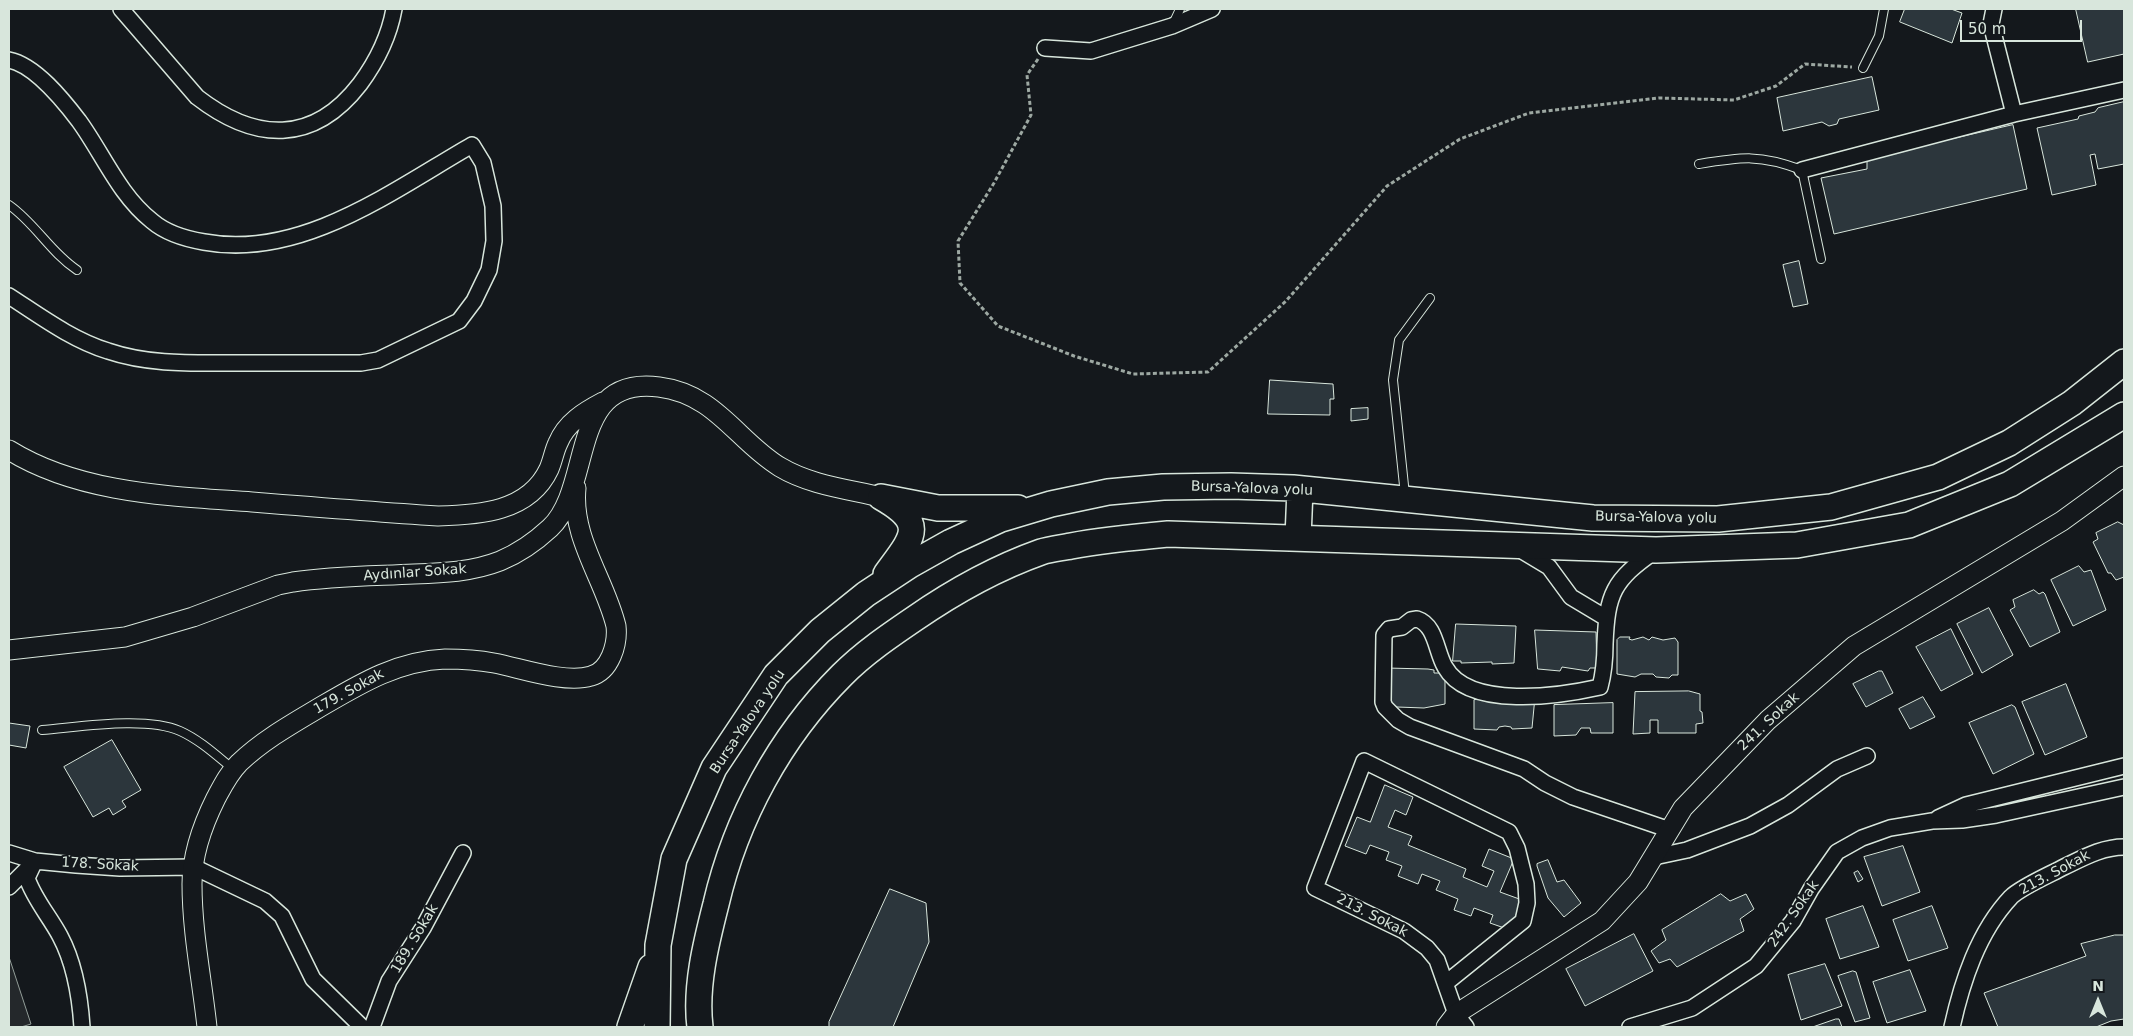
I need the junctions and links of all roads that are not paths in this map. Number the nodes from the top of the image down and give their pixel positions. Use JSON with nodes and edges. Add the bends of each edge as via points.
{"nodes":[{"id":1,"x":121,"y":9,"type":"edge"},
{"id":2,"x":394,"y":9,"type":"edge"},
{"id":3,"x":1180,"y":9,"type":"edge"},
{"id":4,"x":1212,"y":9,"type":"edge"},
{"id":5,"x":1884,"y":9,"type":"edge"},
{"id":6,"x":1994,"y":9,"type":"edge"},
{"id":7,"x":1172,"y":26,"type":"junction"},
{"id":8,"x":1045,"y":48,"type":"road end"},
{"id":9,"x":9,"y":60,"type":"edge"},
{"id":10,"x":1863,"y":68,"type":"road end"},
{"id":11,"x":2124,"y":90,"type":"edge"},
{"id":12,"x":2014,"y":114,"type":"junction"},
{"id":13,"x":1699,"y":164,"type":"dead end"},
{"id":14,"x":1802,"y":170,"type":"junction"},
{"id":15,"x":9,"y":205,"type":"edge"},
{"id":16,"x":1821,"y":259,"type":"dead end"},
{"id":17,"x":77,"y":270,"type":"dead end"},
{"id":18,"x":9,"y":296,"type":"edge"},
{"id":19,"x":1430,"y":298,"type":"dead end"},
{"id":20,"x":2124,"y":362,"type":"edge"},
{"id":21,"x":613,"y":397,"type":"junction"},
{"id":22,"x":2124,"y":415,"type":"edge"},
{"id":23,"x":9,"y":450,"type":"edge"},
{"id":24,"x":2124,"y":476,"type":"edge"},
{"id":25,"x":577,"y":477,"type":"junction"},
{"id":26,"x":1300,"y":489,"type":"junction"},
{"id":27,"x":881,"y":497,"type":"junction"},
{"id":28,"x":1405,"y":499,"type":"junction"},
{"id":29,"x":1038,"y":508,"type":"junction"},
{"id":30,"x":1298,"y":538,"type":"junction"},
{"id":31,"x":1513,"y":545,"type":"junction"},
{"id":32,"x":1656,"y":550,"type":"junction"},
{"id":33,"x":878,"y":586,"type":"junction"},
{"id":34,"x":1606,"y":618,"type":"junction"},
{"id":35,"x":9,"y":650,"type":"edge"},
{"id":36,"x":42,"y":730,"type":"dead end"},
{"id":37,"x":1867,"y":756,"type":"dead end"},
{"id":38,"x":2124,"y":766,"type":"edge"},
{"id":39,"x":233,"y":769,"type":"junction"},
{"id":40,"x":2124,"y":787,"type":"edge"},
{"id":41,"x":1932,"y":821,"type":"junction"},
{"id":42,"x":1670,"y":830,"type":"junction"},
{"id":43,"x":2124,"y":847,"type":"edge"},
{"id":44,"x":9,"y":853,"type":"edge"},
{"id":45,"x":463,"y":853,"type":"dead end"},
{"id":46,"x":1654,"y":857,"type":"junction"},
{"id":47,"x":35,"y":861,"type":"junction"},
{"id":48,"x":194,"y":867,"type":"junction"},
{"id":49,"x":9,"y":888,"type":"edge"},
{"id":50,"x":34,"y":892,"type":"junction"},
{"id":51,"x":658,"y":945,"type":"junction"},
{"id":52,"x":1446,"y":983,"type":"junction"},
{"id":53,"x":1456,"y":1023,"type":"edge"},
{"id":54,"x":82,"y":1027,"type":"edge"},
{"id":55,"x":207,"y":1027,"type":"edge"},
{"id":56,"x":362,"y":1027,"type":"edge"},
{"id":57,"x":372,"y":1027,"type":"edge"},
{"id":58,"x":630,"y":1027,"type":"edge"},
{"id":59,"x":657,"y":1027,"type":"edge"},
{"id":60,"x":700,"y":1027,"type":"edge"},
{"id":61,"x":1630,"y":1027,"type":"edge"},
{"id":62,"x":1952,"y":1027,"type":"edge"}],
"edges":[{"from":1,"to":2,"type":"street","via":[[197,97],[209,106],[251,126],[283,130],[318,122],[346,101],[383,47]]},
{"from":3,"to":7,"type":"lane"},
{"from":4,"to":7,"type":"street"},
{"from":5,"to":10,"type":"lane","via":[[1878,36]]},
{"from":6,"to":12,"type":"street","via":[[1991,24]]},
{"from":7,"to":8,"type":"street","via":[[1091,51]]},
{"from":9,"to":18,"type":"street","via":[[30,69],[46,84],[90,136],[132,201],[166,231],[227,246],[285,240],[375,202],[472,145],[483,163],[492,206],[494,241],[489,270],[474,301],[459,321],[378,360],[361,363],[185,364],[134,358],[84,342]]},
{"from":11,"to":12,"type":"street"},
{"from":12,"to":14,"type":"street"},
{"from":13,"to":14,"type":"lane","via":[[1740,158],[1769,159]]},
{"from":14,"to":16,"type":"lane"},
{"from":15,"to":17,"type":"lane","via":[[30,223],[54,252]]},
{"from":19,"to":28,"type":"lane","via":[[1399,340],[1393,380]]},
{"from":20,"to":28,"type":"highway","name":"Bursa-Yalova yolu","via":[[2072,403],[2009,443],[1938,477],[1831,507],[1718,520],[1593,518]]},
{"from":21,"to":23,"type":"street","via":[[572,422],[558,442],[548,470],[534,489],[503,509],[476,515],[438,516],[154,495],[92,483],[29,462]]},
{"from":21,"to":25,"type":"street","name":"Aydınlar Sokak","via":[[588,429]]},
{"from":21,"to":27,"type":"street","name":"Aydınlar Sokak","via":[[631,388],[671,388],[720,414],[770,460],[794,474],[824,485]]},
{"from":22,"to":32,"type":"highway","name":"Bursa-Yalova yolu","via":[[2010,484],[1908,525],[1797,545]]},
{"from":24,"to":42,"type":"street","name":"241. Sokak","via":[[2062,521],[1854,646],[1768,720],[1683,808]]},
{"from":25,"to":35,"type":"street","name":"Aydınlar Sokak","via":[[560,517],[551,527],[500,561],[456,572],[293,582],[125,637]]},
{"from":25,"to":39,"type":"street","name":"179. Sokak","via":[[576,503],[582,538],[613,616],[617,635],[611,657],[598,674],[571,678],[472,659],[421,661],[397,667],[359,684],[276,734]]},
{"from":26,"to":28,"type":"highway","name":"Bursa-Yalova yolu"},
{"from":26,"to":29,"type":"highway","name":"Bursa-Yalova yolu","via":[[1163,487],[1108,492]]},
{"from":26,"to":30,"type":"highway"},
{"from":27,"to":29,"type":"highway","via":[[938,508]]},
{"from":27,"to":33,"type":"highway","via":[[902,509],[912,527],[905,548]]},
{"from":29,"to":33,"type":"highway","name":"Bursa-Yalova yolu","via":[[1001,519],[951,542]]},
{"from":30,"to":31,"type":"highway","name":"Bursa-Yalova yolu"},
{"from":30,"to":60,"type":"highway","name":"Bursa-Yalova yolu","via":[[1168,534],[1108,539],[1042,552],[980,578],[881,641],[843,674],[807,714],[773,763],[746,814],[722,878],[706,947],[698,1010]]},
{"from":31,"to":32,"type":"highway","name":"Bursa-Yalova yolu"},
{"from":31,"to":34,"type":"street","via":[[1549,567],[1571,597]]},
{"from":32,"to":34,"type":"street","via":[[1637,563],[1618,583],[1610,597]]},
{"from":33,"to":51,"type":"highway","name":"Bursa-Yalova yolu","via":[[820,632],[776,675],[714,768],[674,859]]},
{"from":34,"to":42,"type":"street","via":[[1604,674],[1600,686],[1571,694],[1503,696],[1478,692],[1452,678],[1444,667],[1428,626],[1422,620],[1411,620],[1402,627],[1389,629],[1384,635],[1383,702],[1390,713],[1410,727],[1516,766],[1573,797]]},
{"from":36,"to":39,"type":"lane","via":[[157,724],[187,734]]},
{"from":37,"to":46,"type":"street","via":[[1837,768],[1788,805],[1750,826],[1687,850]]},
{"from":38,"to":41,"type":"street","name":"242. Sokak","via":[[1966,805]]},
{"from":39,"to":48,"type":"street","name":"179. Sokak","via":[[206,819]]},
{"from":40,"to":41,"type":"street","name":"242. Sokak","via":[[1996,815]]},
{"from":41,"to":61,"type":"street","name":"242. Sokak","via":[[1890,828],[1862,838],[1838,852],[1792,921],[1756,966],[1692,1008]]},
{"from":42,"to":46,"type":"street","name":"241. Sokak"},
{"from":43,"to":62,"type":"street","name":"213. Sokak","via":[[2093,853],[2012,896],[1976,948],[1964,978]]},
{"from":44,"to":47,"type":"street","name":"178. Sokak"},
{"from":45,"to":57,"type":"street","name":"189. Sokak","via":[[423,928],[389,981]]},
{"from":46,"to":53,"type":"street","name":"241. Sokak","via":[[1638,882],[1602,921]]},
{"from":47,"to":48,"type":"street","name":"178. Sokak","via":[[120,868]]},
{"from":47,"to":49,"type":"street"},
{"from":47,"to":50,"type":"street","via":[[28,878]]},
{"from":48,"to":55,"type":"street","name":"179. Sokak","via":[[193,908]]},
{"from":48,"to":56,"type":"street","via":[[265,901],[282,916],[313,979]]},
{"from":49,"to":50,"type":"street","via":[[18,886]]},
{"from":50,"to":54,"type":"street","via":[[70,961]]},
{"from":51,"to":58,"type":"highway"},
{"from":51,"to":59,"type":"highway","name":"Bursa-Yalova yolu"},
{"from":52,"to":52,"type":"street","name":"213. Sokak","via":[[1523,921],[1527,904],[1526,884],[1517,848],[1509,832],[1364,761],[1315,888],[1416,939],[1437,960]]},
{"from":52,"to":53,"type":"street","name":"213. Sokak"}]}
